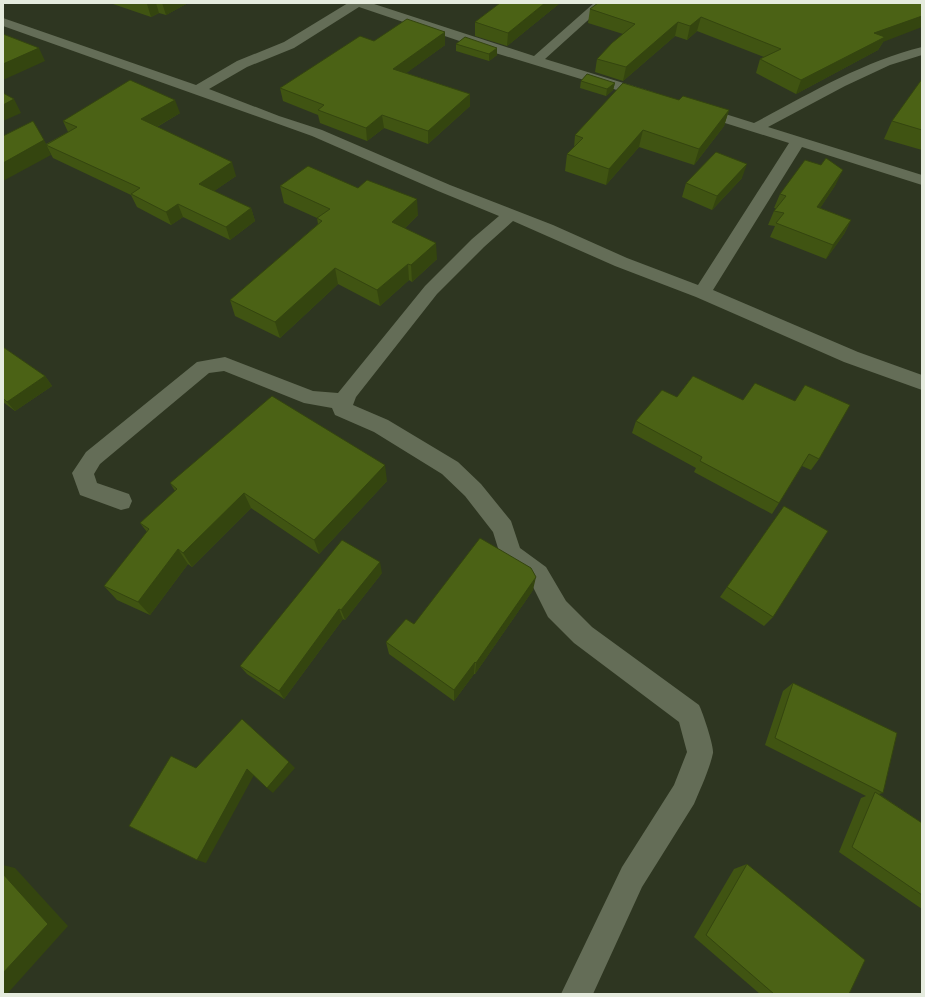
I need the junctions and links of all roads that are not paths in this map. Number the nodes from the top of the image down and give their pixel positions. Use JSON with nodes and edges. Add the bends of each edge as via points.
{"nodes":[{"id":1,"x":358,"y":3,"type":"edge"},
{"id":2,"x":601,"y":3,"type":"edge"},
{"id":3,"x":3,"y":22,"type":"edge"},
{"id":4,"x":922,"y":51,"type":"edge"},
{"id":5,"x":537,"y":60,"type":"junction"},
{"id":6,"x":198,"y":90,"type":"junction"},
{"id":7,"x":658,"y":98,"type":"edge"},
{"id":8,"x":688,"y":107,"type":"edge"},
{"id":9,"x":756,"y":128,"type":"junction"},
{"id":10,"x":798,"y":141,"type":"junction"},
{"id":11,"x":922,"y":180,"type":"edge"},
{"id":12,"x":510,"y":215,"type":"junction"},
{"id":13,"x":702,"y":293,"type":"junction"},
{"id":14,"x":922,"y":383,"type":"edge"},
{"id":15,"x":345,"y":402,"type":"junction"},
{"id":16,"x":121,"y":501,"type":"dead end"},
{"id":17,"x":577,"y":994,"type":"edge"}],
"edges":[{"from":1,"to":5,"type":"street"},
{"from":1,"to":6,"type":"street","via":[[290,45],[242,64]]},
{"from":2,"to":5,"type":"street"},
{"from":3,"to":6,"type":"street"},
{"from":4,"to":9,"type":"street","via":[[884,62]]},
{"from":5,"to":7,"type":"street"},
{"from":6,"to":12,"type":"street","via":[[336,141]]},
{"from":8,"to":9,"type":"street"},
{"from":9,"to":10,"type":"street"},
{"from":10,"to":11,"type":"street"},
{"from":10,"to":13,"type":"street"},
{"from":12,"to":13,"type":"street"},
{"from":12,"to":15,"type":"street","via":[[431,290],[347,394]]},
{"from":13,"to":14,"type":"street","via":[[851,357]]},
{"from":15,"to":16,"type":"street","via":[[311,398],[225,364],[204,367],[93,458],[83,474],[88,489]]},
{"from":15,"to":17,"type":"street","via":[[342,409],[380,426],[450,468],[503,528],[510,554],[538,574],[557,609],[583,635],[690,714],[700,752],[684,794],[632,877]]}]}
